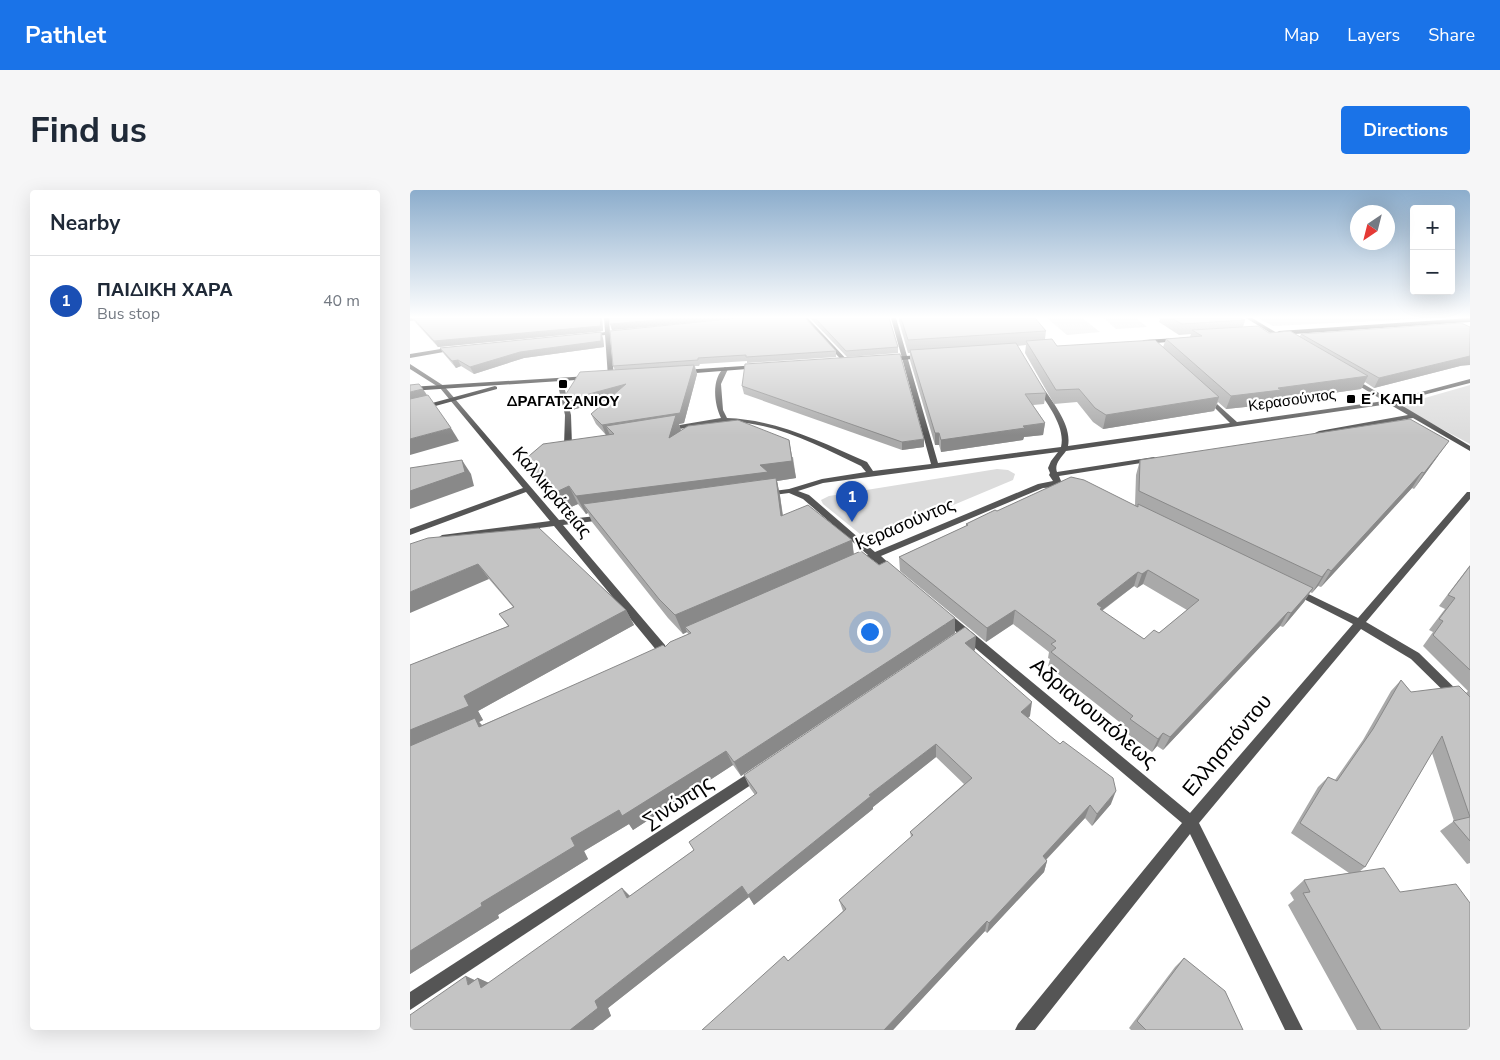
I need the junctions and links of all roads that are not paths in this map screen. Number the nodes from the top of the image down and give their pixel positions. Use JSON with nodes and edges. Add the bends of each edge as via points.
{"nodes":[{"id":1,"x":610,"y":357,"type":"edge"},
{"id":2,"x":842,"y":357,"type":"edge"},
{"id":3,"x":914,"y":357,"type":"edge"},
{"id":4,"x":904,"y":358,"type":"junction"},
{"id":5,"x":877,"y":360,"type":"edge"},
{"id":6,"x":853,"y":361,"type":"edge"},
{"id":7,"x":836,"y":362,"type":"edge"},
{"id":8,"x":846,"y":362,"type":"junction"},
{"id":9,"x":410,"y":366,"type":"edge"},
{"id":10,"x":762,"y":367,"type":"edge"},
{"id":11,"x":725,"y":369,"type":"junction"},
{"id":12,"x":678,"y":372,"type":"edge"},
{"id":13,"x":620,"y":376,"type":"edge"},
{"id":14,"x":602,"y":377,"type":"edge"},
{"id":15,"x":611,"y":377,"type":"junction"},
{"id":16,"x":593,"y":378,"type":"edge"},
{"id":17,"x":1349,"y":378,"type":"edge"},
{"id":18,"x":1036,"y":381,"type":"edge"},
{"id":19,"x":1470,"y":381,"type":"edge"},
{"id":20,"x":515,"y":383,"type":"junction"},
{"id":21,"x":442,"y":387,"type":"junction"},
{"id":22,"x":410,"y":389,"type":"edge"},
{"id":23,"x":562,"y":390,"type":"dead end"},
{"id":24,"x":1200,"y":391,"type":"edge"},
{"id":25,"x":452,"y":400,"type":"junction"},
{"id":26,"x":1390,"y":402,"type":"junction"},
{"id":27,"x":410,"y":411,"type":"edge"},
{"id":28,"x":1414,"y":416,"type":"junction"},
{"id":29,"x":725,"y":420,"type":"junction"},
{"id":30,"x":1235,"y":424,"type":"junction"},
{"id":31,"x":656,"y":431,"type":"edge"},
{"id":32,"x":1309,"y":435,"type":"edge"},
{"id":33,"x":578,"y":444,"type":"edge"},
{"id":34,"x":568,"y":446,"type":"junction"},
{"id":35,"x":1065,"y":449,"type":"junction"},
{"id":36,"x":1470,"y":450,"type":"edge"},
{"id":37,"x":558,"y":451,"type":"edge"},
{"id":38,"x":1163,"y":458,"type":"edge"},
{"id":39,"x":935,"y":465,"type":"junction"},
{"id":40,"x":526,"y":474,"type":"edge"},
{"id":41,"x":871,"y":474,"type":"junction"},
{"id":42,"x":1056,"y":479,"type":"junction"},
{"id":43,"x":519,"y":480,"type":"junction"},
{"id":44,"x":1082,"y":487,"type":"edge"},
{"id":45,"x":528,"y":489,"type":"junction"},
{"id":46,"x":790,"y":491,"type":"junction"},
{"id":47,"x":1470,"y":494,"type":"edge"},
{"id":48,"x":761,"y":495,"type":"edge"},
{"id":49,"x":615,"y":515,"type":"edge"},
{"id":50,"x":557,"y":523,"type":"junction"},
{"id":51,"x":410,"y":532,"type":"edge"},
{"id":52,"x":436,"y":539,"type":"edge"},
{"id":53,"x":873,"y":556,"type":"junction"},
{"id":54,"x":847,"y":567,"type":"edge"},
{"id":55,"x":902,"y":580,"type":"edge"},
{"id":56,"x":1287,"y":587,"type":"edge"},
{"id":57,"x":938,"y":609,"type":"edge"},
{"id":58,"x":1358,"y":622,"type":"junction"},
{"id":59,"x":661,"y":648,"type":"edge"},
{"id":60,"x":1470,"y":710,"type":"edge"},
{"id":61,"x":770,"y":765,"type":"edge"},
{"id":62,"x":1191,"y":822,"type":"junction"},
{"id":63,"x":410,"y":1002,"type":"edge"},
{"id":64,"x":1024,"y":1030,"type":"edge"},
{"id":65,"x":1294,"y":1030,"type":"edge"}],
"edges":[{"from":1,"to":15,"type":"street"},
{"from":2,"to":8,"type":"street"},
{"from":3,"to":4,"type":"street"},
{"from":4,"to":5,"type":"street"},
{"from":4,"to":39,"type":"street"},
{"from":6,"to":8,"type":"street"},
{"from":7,"to":8,"type":"street"},
{"from":9,"to":21,"type":"street","name":"Καλλικράτειας"},
{"from":10,"to":11,"type":"street"},
{"from":11,"to":12,"type":"street"},
{"from":11,"to":29,"type":"street","via":[[718,384],[720,410]]},
{"from":13,"to":15,"type":"street"},
{"from":14,"to":15,"type":"street"},
{"from":16,"to":20,"type":"street"},
{"from":17,"to":26,"type":"street"},
{"from":18,"to":35,"type":"street","via":[[1065,432]]},
{"from":19,"to":26,"type":"street","name":"Κερασούντος"},
{"from":20,"to":21,"type":"street"},
{"from":20,"to":25,"type":"street"},
{"from":21,"to":22,"type":"street"},
{"from":21,"to":25,"type":"street","name":"Καλλικράτειας"},
{"from":23,"to":34,"type":"street","via":[[568,415]]},
{"from":24,"to":30,"type":"street"},
{"from":25,"to":27,"type":"street"},
{"from":25,"to":43,"type":"street","name":"Καλλικράτειας"},
{"from":26,"to":28,"type":"street"},
{"from":26,"to":30,"type":"street","name":"Κερασούντος"},
{"from":28,"to":32,"type":"street"},
{"from":28,"to":36,"type":"street"},
{"from":29,"to":31,"type":"street"},
{"from":29,"to":41,"type":"street","via":[[776,426],[864,464]]},
{"from":30,"to":35,"type":"street","name":"Κερασούντος"},
{"from":33,"to":34,"type":"street"},
{"from":34,"to":37,"type":"street"},
{"from":35,"to":39,"type":"street","name":"Κερασούντος"},
{"from":35,"to":42,"type":"street","via":[[1053,462]]},
{"from":38,"to":42,"type":"street","name":"Κερασούντος"},
{"from":39,"to":41,"type":"street","name":"Κερασούντος"},
{"from":40,"to":43,"type":"street"},
{"from":41,"to":46,"type":"street","name":"Κερασούντος","via":[[822,481]]},
{"from":42,"to":44,"type":"street"},
{"from":42,"to":53,"type":"street","name":"Κερασούντος"},
{"from":43,"to":45,"type":"street","name":"Καλλικράτειας"},
{"from":45,"to":50,"type":"street","name":"Καλλικράτειας"},
{"from":45,"to":51,"type":"street"},
{"from":46,"to":48,"type":"street","name":"Κερασούντος"},
{"from":46,"to":53,"type":"street","via":[[806,497]]},
{"from":47,"to":58,"type":"street","name":"Ελλησπόντου"},
{"from":49,"to":50,"type":"street"},
{"from":50,"to":52,"type":"street"},
{"from":50,"to":59,"type":"street","name":"Καλλικράτειας"},
{"from":53,"to":54,"type":"street","name":"Κερασούντος"},
{"from":53,"to":55,"type":"street"},
{"from":56,"to":58,"type":"street"},
{"from":57,"to":62,"type":"street","name":"Αδριανουπόλεως","via":[[962,636]]},
{"from":58,"to":60,"type":"street","via":[[1415,656]]},
{"from":58,"to":62,"type":"street","name":"Ελλησπόντου"},
{"from":61,"to":63,"type":"street","name":"Σινώπης"},
{"from":62,"to":64,"type":"street","name":"Ελλησπόντου"},
{"from":62,"to":65,"type":"street","name":"Αδριανουπόλεως"}]}
